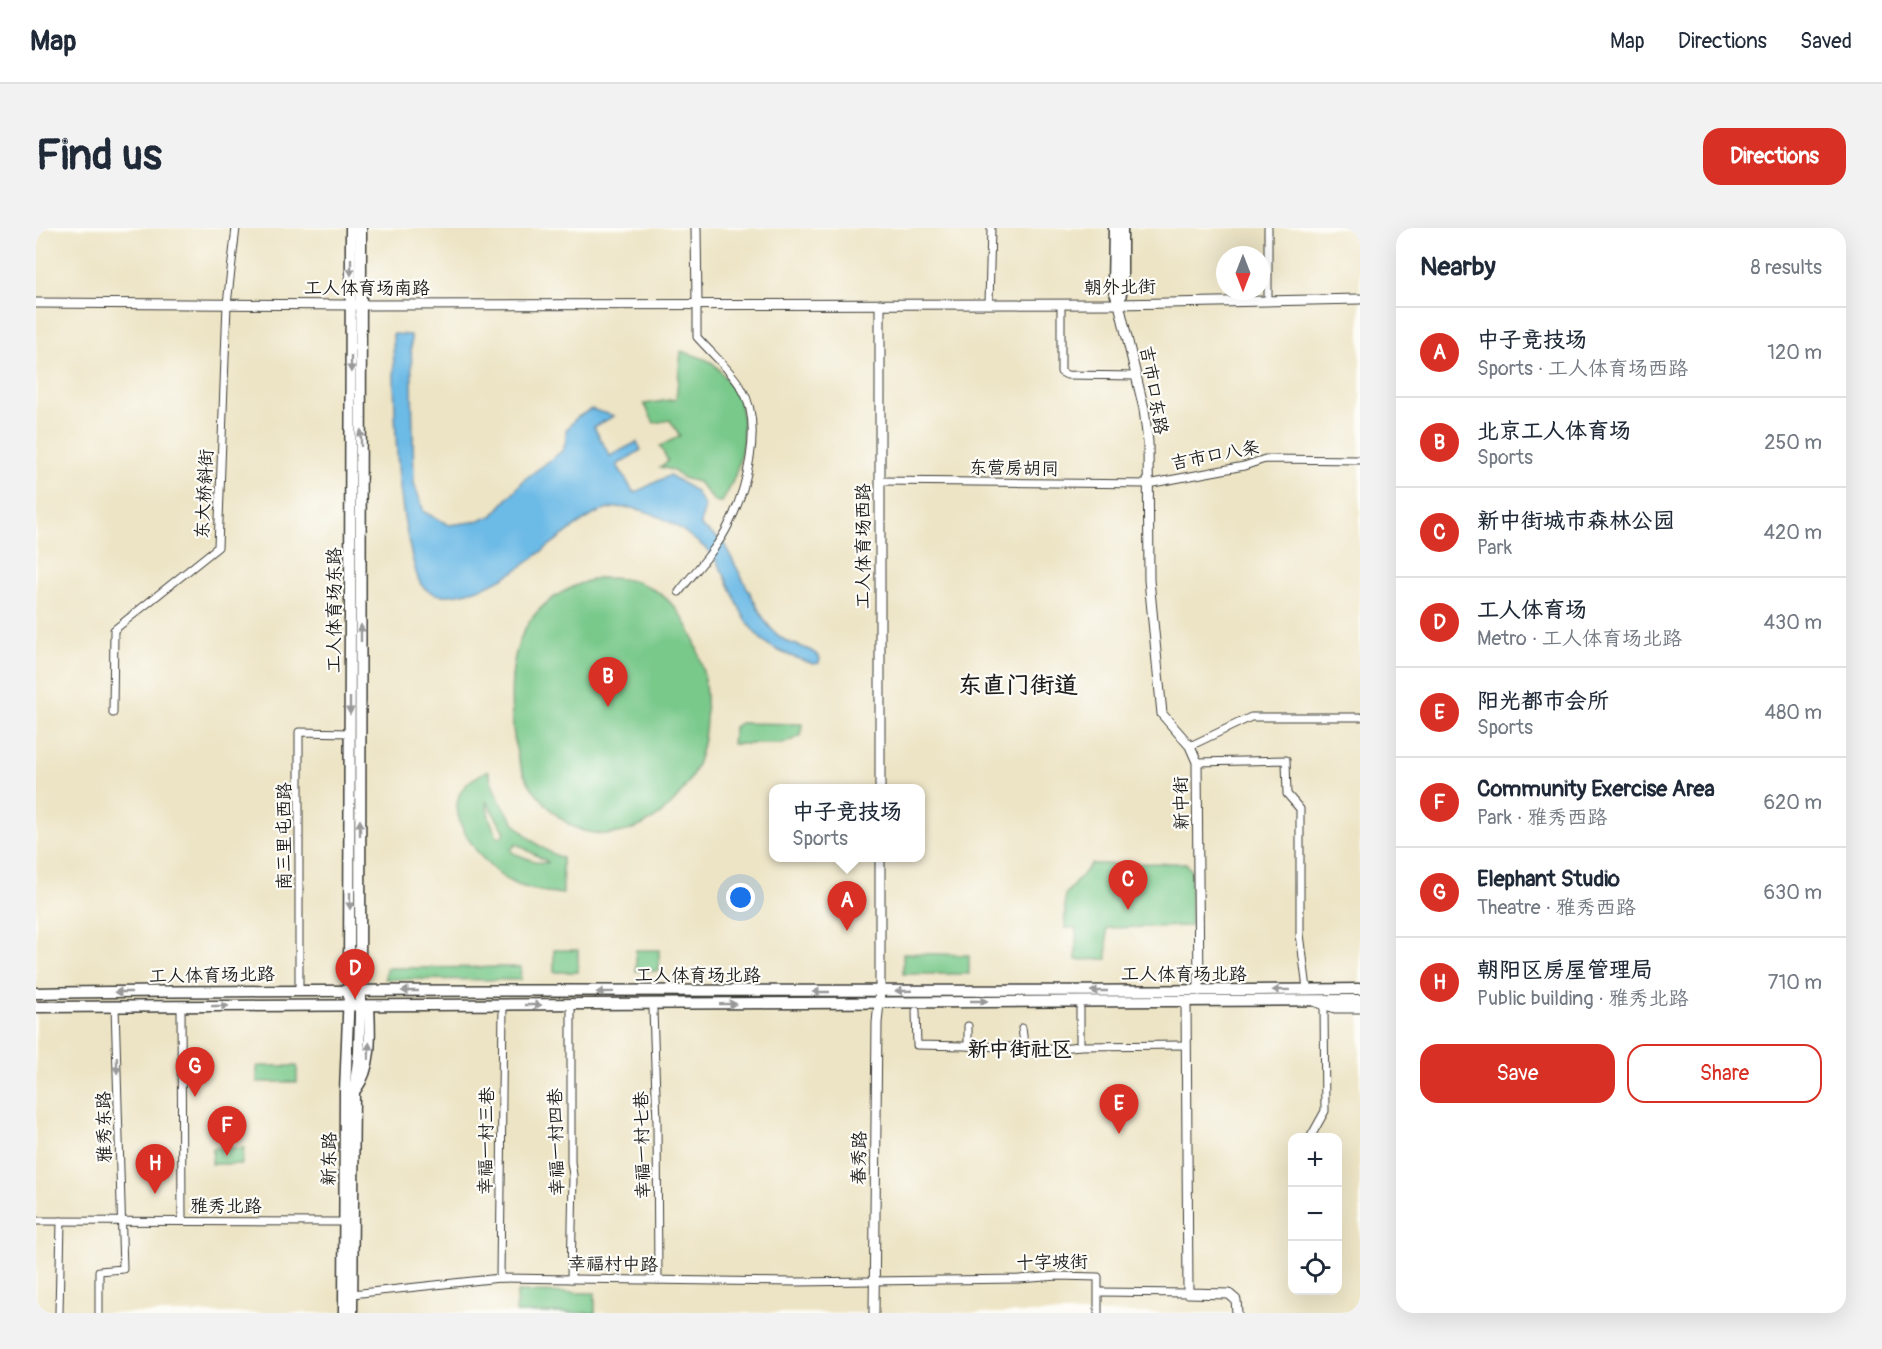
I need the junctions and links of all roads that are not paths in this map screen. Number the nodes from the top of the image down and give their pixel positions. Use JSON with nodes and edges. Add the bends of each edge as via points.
{"nodes":[{"id":1,"x":236,"y":228,"type":"edge"},
{"id":2,"x":351,"y":228,"type":"edge"},
{"id":3,"x":361,"y":228,"type":"edge"},
{"id":4,"x":696,"y":228,"type":"edge"},
{"id":5,"x":991,"y":228,"type":"edge"},
{"id":6,"x":1114,"y":228,"type":"edge"},
{"id":7,"x":1122,"y":228,"type":"edge"},
{"id":8,"x":1268,"y":228,"type":"edge"},
{"id":9,"x":1268,"y":246,"type":"edge"},
{"id":10,"x":1360,"y":299,"type":"edge"},
{"id":11,"x":1268,"y":300,"type":"edge"},
{"id":12,"x":1270,"y":300,"type":"edge"},
{"id":13,"x":36,"y":303,"type":"edge"},
{"id":14,"x":697,"y":303,"type":"junction"},
{"id":15,"x":989,"y":303,"type":"junction"},
{"id":16,"x":227,"y":304,"type":"junction"},
{"id":17,"x":880,"y":304,"type":"junction"},
{"id":18,"x":1061,"y":304,"type":"junction"},
{"id":19,"x":1119,"y":304,"type":"junction"},
{"id":20,"x":356,"y":305,"type":"junction"},
{"id":21,"x":1137,"y":376,"type":"junction"},
{"id":22,"x":1360,"y":460,"type":"edge"},
{"id":23,"x":880,"y":482,"type":"junction"},
{"id":24,"x":1148,"y":484,"type":"junction"},
{"id":25,"x":679,"y":592,"type":"dead end"},
{"id":26,"x":113,"y":713,"type":"dead end"},
{"id":27,"x":1360,"y":717,"type":"edge"},
{"id":28,"x":350,"y":733,"type":"junction"},
{"id":29,"x":1190,"y":747,"type":"junction"},
{"id":30,"x":1197,"y":762,"type":"junction"},
{"id":31,"x":880,"y":784,"type":"edge"},
{"id":32,"x":880,"y":862,"type":"edge"},
{"id":33,"x":1360,"y":988,"type":"edge"},
{"id":34,"x":1307,"y":989,"type":"junction"},
{"id":35,"x":299,"y":990,"type":"junction"},
{"id":36,"x":1199,"y":991,"type":"junction"},
{"id":37,"x":355,"y":992,"type":"junction"},
{"id":38,"x":36,"y":993,"type":"edge"},
{"id":39,"x":879,"y":997,"type":"junction"},
{"id":40,"x":1311,"y":1000,"type":"junction"},
{"id":41,"x":1360,"y":1000,"type":"edge"},
{"id":42,"x":1186,"y":1001,"type":"junction"},
{"id":43,"x":503,"y":1005,"type":"junction"},
{"id":44,"x":571,"y":1005,"type":"junction"},
{"id":45,"x":1324,"y":1005,"type":"junction"},
{"id":46,"x":181,"y":1006,"type":"junction"},
{"id":47,"x":360,"y":1006,"type":"junction"},
{"id":48,"x":36,"y":1007,"type":"edge"},
{"id":49,"x":116,"y":1007,"type":"junction"},
{"id":50,"x":1360,"y":1008,"type":"edge"},
{"id":51,"x":1080,"y":1009,"type":"dead end"},
{"id":52,"x":653,"y":1010,"type":"dead end"},
{"id":53,"x":916,"y":1011,"type":"dead end"},
{"id":54,"x":968,"y":1026,"type":"dead end"},
{"id":55,"x":1022,"y":1028,"type":"dead end"},
{"id":56,"x":1186,"y":1045,"type":"junction"},
{"id":57,"x":968,"y":1046,"type":"junction"},
{"id":58,"x":1080,"y":1046,"type":"junction"},
{"id":59,"x":1025,"y":1052,"type":"junction"},
{"id":60,"x":1312,"y":1133,"type":"edge"},
{"id":61,"x":121,"y":1220,"type":"junction"},
{"id":62,"x":36,"y":1221,"type":"edge"},
{"id":63,"x":62,"y":1221,"type":"junction"},
{"id":64,"x":182,"y":1221,"type":"junction"},
{"id":65,"x":344,"y":1222,"type":"junction"},
{"id":66,"x":500,"y":1278,"type":"junction"},
{"id":67,"x":571,"y":1279,"type":"junction"},
{"id":68,"x":658,"y":1280,"type":"junction"},
{"id":69,"x":874,"y":1281,"type":"junction"},
{"id":70,"x":1099,"y":1292,"type":"junction"},
{"id":71,"x":1188,"y":1293,"type":"junction"},
{"id":72,"x":352,"y":1294,"type":"junction"},
{"id":73,"x":59,"y":1313,"type":"edge"},
{"id":74,"x":99,"y":1313,"type":"edge"},
{"id":75,"x":344,"y":1313,"type":"edge"},
{"id":76,"x":352,"y":1313,"type":"edge"},
{"id":77,"x":874,"y":1313,"type":"edge"},
{"id":78,"x":1098,"y":1313,"type":"edge"},
{"id":79,"x":1237,"y":1313,"type":"edge"}],
"edges":[{"from":1,"to":16,"type":"street","name":"东大桥斜街"},
{"from":2,"to":20,"type":"main road","name":"工人体育场东路","one_way":true},
{"from":3,"to":20,"type":"main road","name":"工人体育场东路"},
{"from":4,"to":14,"type":"street"},
{"from":5,"to":15,"type":"street"},
{"from":6,"to":19,"type":"main road","name":"吉市口东路","via":[[1113,287]]},
{"from":7,"to":19,"type":"main road","name":"吉市口东路"},
{"from":8,"to":9,"type":"street"},
{"from":10,"to":12,"type":"street","name":"朝外北街"},
{"from":11,"to":19,"type":"street","name":"朝外北街"},
{"from":13,"to":16,"type":"street","name":"工人体育场南路"},
{"from":14,"to":17,"type":"street","name":"工人体育场南路"},
{"from":14,"to":20,"type":"street","name":"工人体育场南路"},
{"from":14,"to":25,"type":"street","via":[[697,337],[743,389],[749,404],[748,474],[729,525]]},
{"from":15,"to":17,"type":"street","name":"朝外北街"},
{"from":15,"to":18,"type":"street","name":"朝外北街"},
{"from":16,"to":20,"type":"street","name":"工人体育场南路"},
{"from":16,"to":26,"type":"street","name":"东大桥斜街","via":[[218,547],[114,630]]},
{"from":17,"to":23,"type":"street","name":"工人体育场西路"},
{"from":18,"to":19,"type":"street","name":"朝外北街"},
{"from":18,"to":21,"type":"street","via":[[1061,372]]},
{"from":19,"to":21,"type":"street","name":"吉市口东路"},
{"from":20,"to":28,"type":"main road","name":"工人体育场东路","one_way":true},
{"from":37,"to":20,"type":"main road","name":"工人体育场东路","one_way":true},
{"from":21,"to":24,"type":"street","name":"吉市口东路","via":[[1148,442]]},
{"from":22,"to":24,"type":"street","name":"吉市口八条","via":[[1265,459]]},
{"from":23,"to":24,"type":"street","name":"东营房胡同"},
{"from":23,"to":31,"type":"street","name":"工人体育场西路"},
{"from":24,"to":29,"type":"street","name":"新中街","via":[[1149,580],[1162,714]]},
{"from":27,"to":29,"type":"street","via":[[1251,717]]},
{"from":28,"to":35,"type":"street","name":"南三里屯西路","via":[[299,732]]},
{"from":28,"to":37,"type":"main road","name":"工人体育场东路","one_way":true},
{"from":29,"to":30,"type":"street","name":"新中街"},
{"from":30,"to":34,"type":"street","via":[[1286,760],[1287,794],[1300,809],[1300,934]]},
{"from":30,"to":36,"type":"street","name":"新中街"},
{"from":32,"to":39,"type":"street"},
{"from":33,"to":34,"type":"main road","name":"工人体育场北路"},
{"from":34,"to":36,"type":"main road","name":"工人体育场北路","one_way":true},
{"from":35,"to":37,"type":"main road","name":"工人体育场北路"},
{"from":35,"to":38,"type":"main road","name":"工人体育场北路","one_way":true},
{"from":36,"to":39,"type":"main road","name":"工人体育场北路","one_way":true},
{"from":39,"to":37,"type":"main road","name":"工人体育场北路","one_way":true},
{"from":37,"to":47,"type":"main road"},
{"from":39,"to":42,"type":"main road","name":"工人体育场北路","one_way":true},
{"from":44,"to":39,"type":"main road","name":"工人体育场北路","one_way":true},
{"from":39,"to":69,"type":"street","name":"春秀路"},
{"from":40,"to":41,"type":"main road","name":"工人体育场北路"},
{"from":40,"to":42,"type":"main road","name":"工人体育场北路"},
{"from":40,"to":45,"type":"street","name":"工人体育场北路"},
{"from":42,"to":56,"type":"street"},
{"from":43,"to":44,"type":"main road","name":"工人体育场北路","one_way":true},
{"from":43,"to":47,"type":"main road","name":"工人体育场北路"},
{"from":43,"to":66,"type":"street","name":"幸福一村三巷"},
{"from":44,"to":67,"type":"street","name":"幸福一村四巷"},
{"from":45,"to":50,"type":"street","name":"工人体育场北路"},
{"from":45,"to":60,"type":"street","via":[[1325,1111]]},
{"from":46,"to":47,"type":"main road","name":"工人体育场北路","one_way":true},
{"from":46,"to":49,"type":"main road","name":"工人体育场北路"},
{"from":46,"to":64,"type":"street"},
{"from":47,"to":65,"type":"main road","name":"新东路","via":[[345,1092]]},
{"from":72,"to":47,"type":"main road","name":"新东路","one_way":true,"via":[[354,1092],[368,1063]]},
{"from":48,"to":49,"type":"main road","name":"工人体育场北路"},
{"from":49,"to":61,"type":"street","name":"雅秀东路","one_way":true},
{"from":51,"to":58,"type":"street"},
{"from":52,"to":68,"type":"street","name":"幸福一村七巷"},
{"from":53,"to":57,"type":"street","via":[[916,1045]]},
{"from":54,"to":57,"type":"street"},
{"from":55,"to":59,"type":"street"},
{"from":56,"to":58,"type":"street"},
{"from":56,"to":71,"type":"street"},
{"from":57,"to":59,"type":"street","via":[[1013,1047]]},
{"from":58,"to":59,"type":"street"},
{"from":61,"to":63,"type":"street","name":"雅秀北路"},
{"from":61,"to":64,"type":"street","name":"雅秀北路"},
{"from":61,"to":74,"type":"street","name":"雅秀东路","via":[[123,1269],[99,1271]]},
{"from":62,"to":63,"type":"street","name":"雅秀北路"},
{"from":63,"to":73,"type":"street"},
{"from":64,"to":65,"type":"street","name":"雅秀北路"},
{"from":65,"to":75,"type":"main road","name":"新东路"},
{"from":66,"to":67,"type":"street","name":"幸福村中路"},
{"from":66,"to":72,"type":"street","name":"幸福村中路"},
{"from":67,"to":68,"type":"street","name":"幸福村中路"},
{"from":68,"to":69,"type":"street","name":"幸福村中路"},
{"from":69,"to":70,"type":"street","name":"十字坡街","via":[[1098,1277]]},
{"from":69,"to":77,"type":"street","name":"春秀路"},
{"from":70,"to":71,"type":"street","name":"十字坡街"},
{"from":70,"to":78,"type":"street"},
{"from":71,"to":79,"type":"street","name":"十字坡街","via":[[1229,1294],[1236,1300]]},
{"from":72,"to":76,"type":"main road","name":"新东路"}]}
